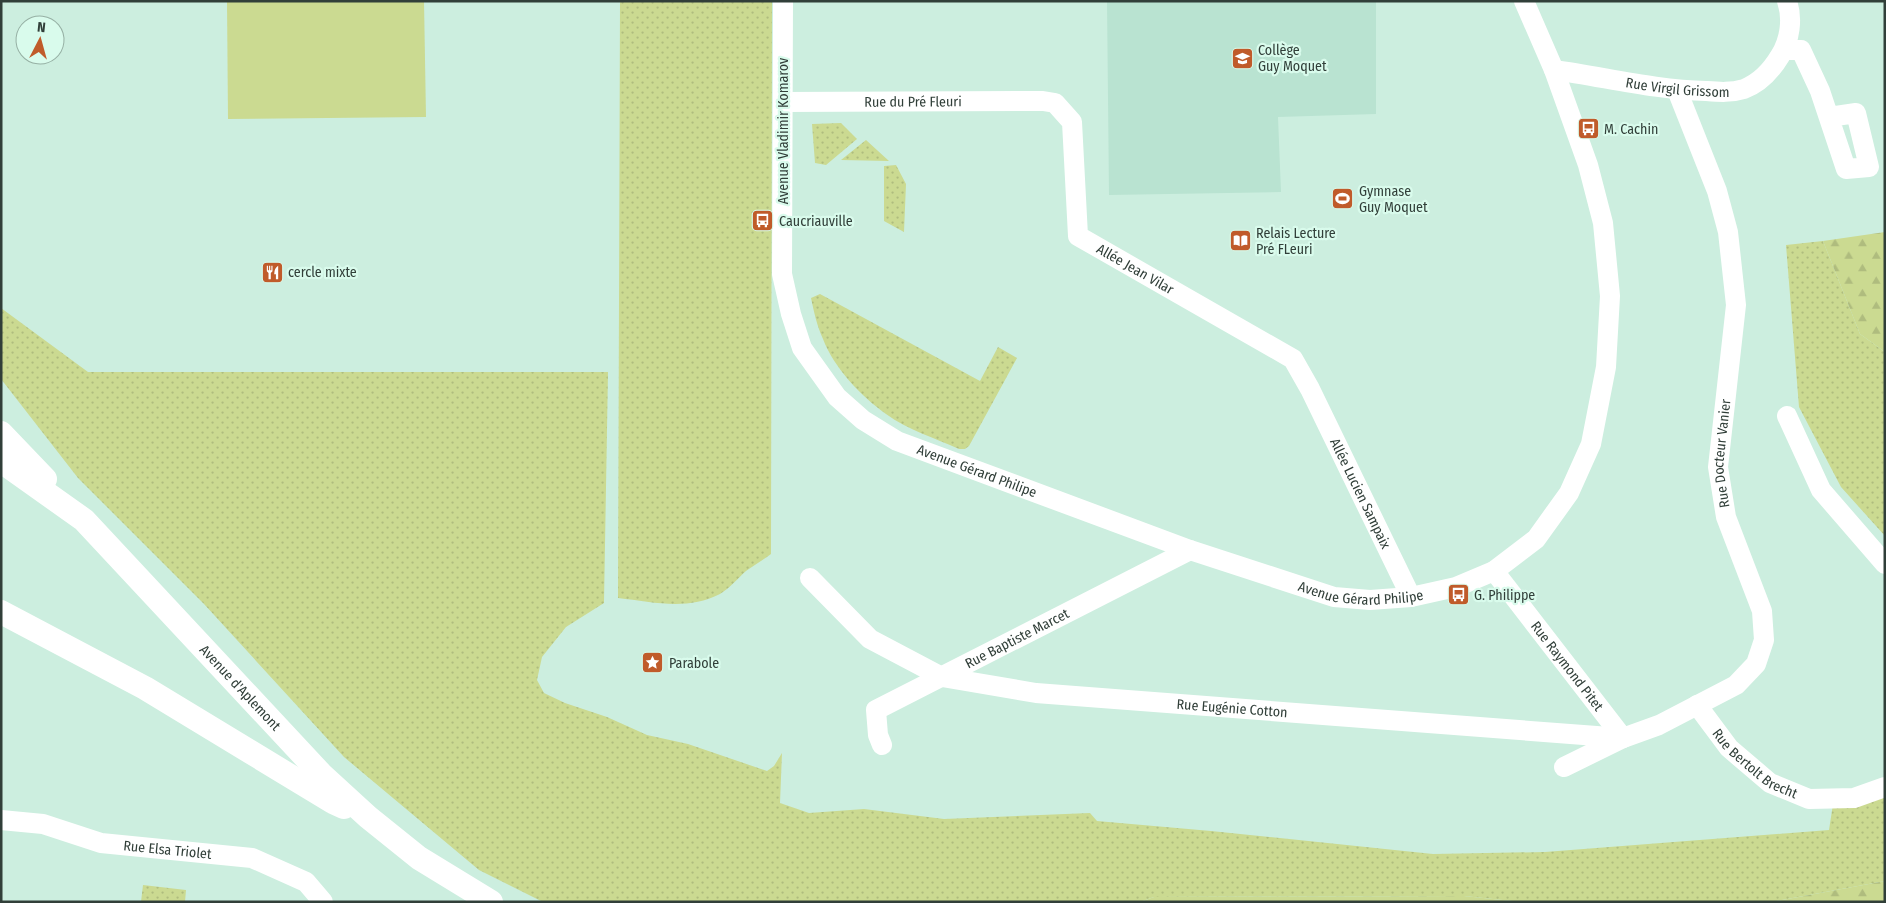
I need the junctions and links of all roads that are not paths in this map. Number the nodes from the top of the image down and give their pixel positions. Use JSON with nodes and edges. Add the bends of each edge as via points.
{"nodes":[{"id":1,"x":783,"y":1,"type":"edge"},
{"id":2,"x":1524,"y":1,"type":"edge"},
{"id":3,"x":1787,"y":1,"type":"edge"},
{"id":4,"x":1784,"y":50,"type":"junction"},
{"id":5,"x":1554,"y":70,"type":"junction"},
{"id":6,"x":1676,"y":90,"type":"junction"},
{"id":7,"x":1043,"y":101,"type":"joint"},
{"id":8,"x":783,"y":102,"type":"junction"},
{"id":9,"x":1829,"y":117,"type":"dead end"},
{"id":10,"x":819,"y":372,"type":"joint"},
{"id":11,"x":1310,"y":389,"type":"joint"},
{"id":12,"x":1787,"y":416,"type":"dead end"},
{"id":13,"x":1,"y":433,"type":"edge"},
{"id":14,"x":1,"y":461,"type":"edge"},
{"id":15,"x":84,"y":520,"type":"junction"},
{"id":16,"x":1190,"y":550,"type":"junction"},
{"id":17,"x":1885,"y":564,"type":"edge"},
{"id":18,"x":1494,"y":571,"type":"junction"},
{"id":19,"x":810,"y":578,"type":"dead end"},
{"id":20,"x":1411,"y":596,"type":"junction"},
{"id":21,"x":1,"y":612,"type":"edge"},
{"id":22,"x":942,"y":676,"type":"junction"},
{"id":23,"x":1697,"y":705,"type":"junction"},
{"id":24,"x":1622,"y":738,"type":"junction"},
{"id":25,"x":882,"y":745,"type":"dead end"},
{"id":26,"x":1564,"y":768,"type":"dead end"},
{"id":27,"x":1885,"y":788,"type":"edge"},
{"id":28,"x":368,"y":818,"type":"junction"},
{"id":29,"x":1,"y":820,"type":"edge"},
{"id":30,"x":323,"y":902,"type":"edge"},
{"id":31,"x":491,"y":902,"type":"edge"}],
"edges":[{"from":1,"to":8,"type":"street","name":"Avenue Vladimir Komarov"},
{"from":2,"to":5,"type":"street","name":"Avenue Gérard Philipe"},
{"from":3,"to":4,"type":"street","name":"Rue Virgil Grissom","via":[[1789,30]]},
{"from":4,"to":6,"type":"street","name":"Rue Virgil Grissom","via":[[1761,80],[1746,88],[1731,92]]},
{"from":4,"to":9,"type":"street","via":[[1801,50]]},
{"from":5,"to":6,"type":"street","name":"Rue Virgil Grissom"},
{"from":5,"to":18,"type":"street","name":"Avenue Gérard Philipe","via":[[1587,162],[1603,223],[1610,296],[1606,367],[1591,444],[1569,493],[1536,539]]},
{"from":6,"to":23,"type":"street","name":"Rue Docteur Vanier","via":[[1717,191],[1728,232],[1736,305],[1718,467],[1726,517],[1762,611],[1764,640],[1756,664],[1736,685]]},
{"from":7,"to":8,"type":"street","name":"Rue du Pré Fleuri"},
{"from":7,"to":11,"type":"street","name":"Allée Jean Vilar","via":[[1056,103],[1072,122],[1078,236],[1293,359]]},
{"from":8,"to":10,"type":"street","name":"Avenue Vladimir Komarov","via":[[782,274],[802,348]]},
{"from":10,"to":16,"type":"street","name":"Avenue Gérard Philipe","via":[[837,397],[864,420],[897,441]]},
{"from":11,"to":20,"type":"street","name":"Allée Lucien Sampaix"},
{"from":12,"to":17,"type":"street","via":[[1821,490]]},
{"from":13,"to":15,"type":"street"},
{"from":14,"to":15,"type":"street","name":"Avenue d'Aplemont"},
{"from":15,"to":28,"type":"street","name":"Avenue d'Aplemont","via":[[321,774]]},
{"from":16,"to":20,"type":"street","name":"Avenue Gérard Philipe","via":[[1334,597],[1370,600]]},
{"from":16,"to":22,"type":"street","name":"Rue Baptiste Marcet"},
{"from":18,"to":20,"type":"street","name":"Avenue Gérard Philipe","via":[[1456,587]]},
{"from":18,"to":24,"type":"street","name":"Rue Raymond Pitet"},
{"from":19,"to":22,"type":"street","name":"Rue Eugénie Cotton","via":[[870,639]]},
{"from":21,"to":28,"type":"street","via":[[145,688],[333,802]]},
{"from":22,"to":24,"type":"street","name":"Rue Eugénie Cotton","via":[[1036,693]]},
{"from":22,"to":25,"type":"street","name":"Rue Baptiste Marcet","via":[[876,710]]},
{"from":23,"to":24,"type":"street","name":"Rue Docteur Vanier","via":[[1659,725]]},
{"from":23,"to":27,"type":"street","name":"Rue Bertolt Brecht","via":[[1729,748],[1770,783],[1809,799],[1854,798]]},
{"from":24,"to":26,"type":"street"},
{"from":28,"to":31,"type":"street","name":"Avenue d'Aplemont","via":[[419,858]]},
{"from":29,"to":30,"type":"street","name":"Rue Elsa Triolet","via":[[43,824],[101,843],[252,858],[306,882]]}]}
